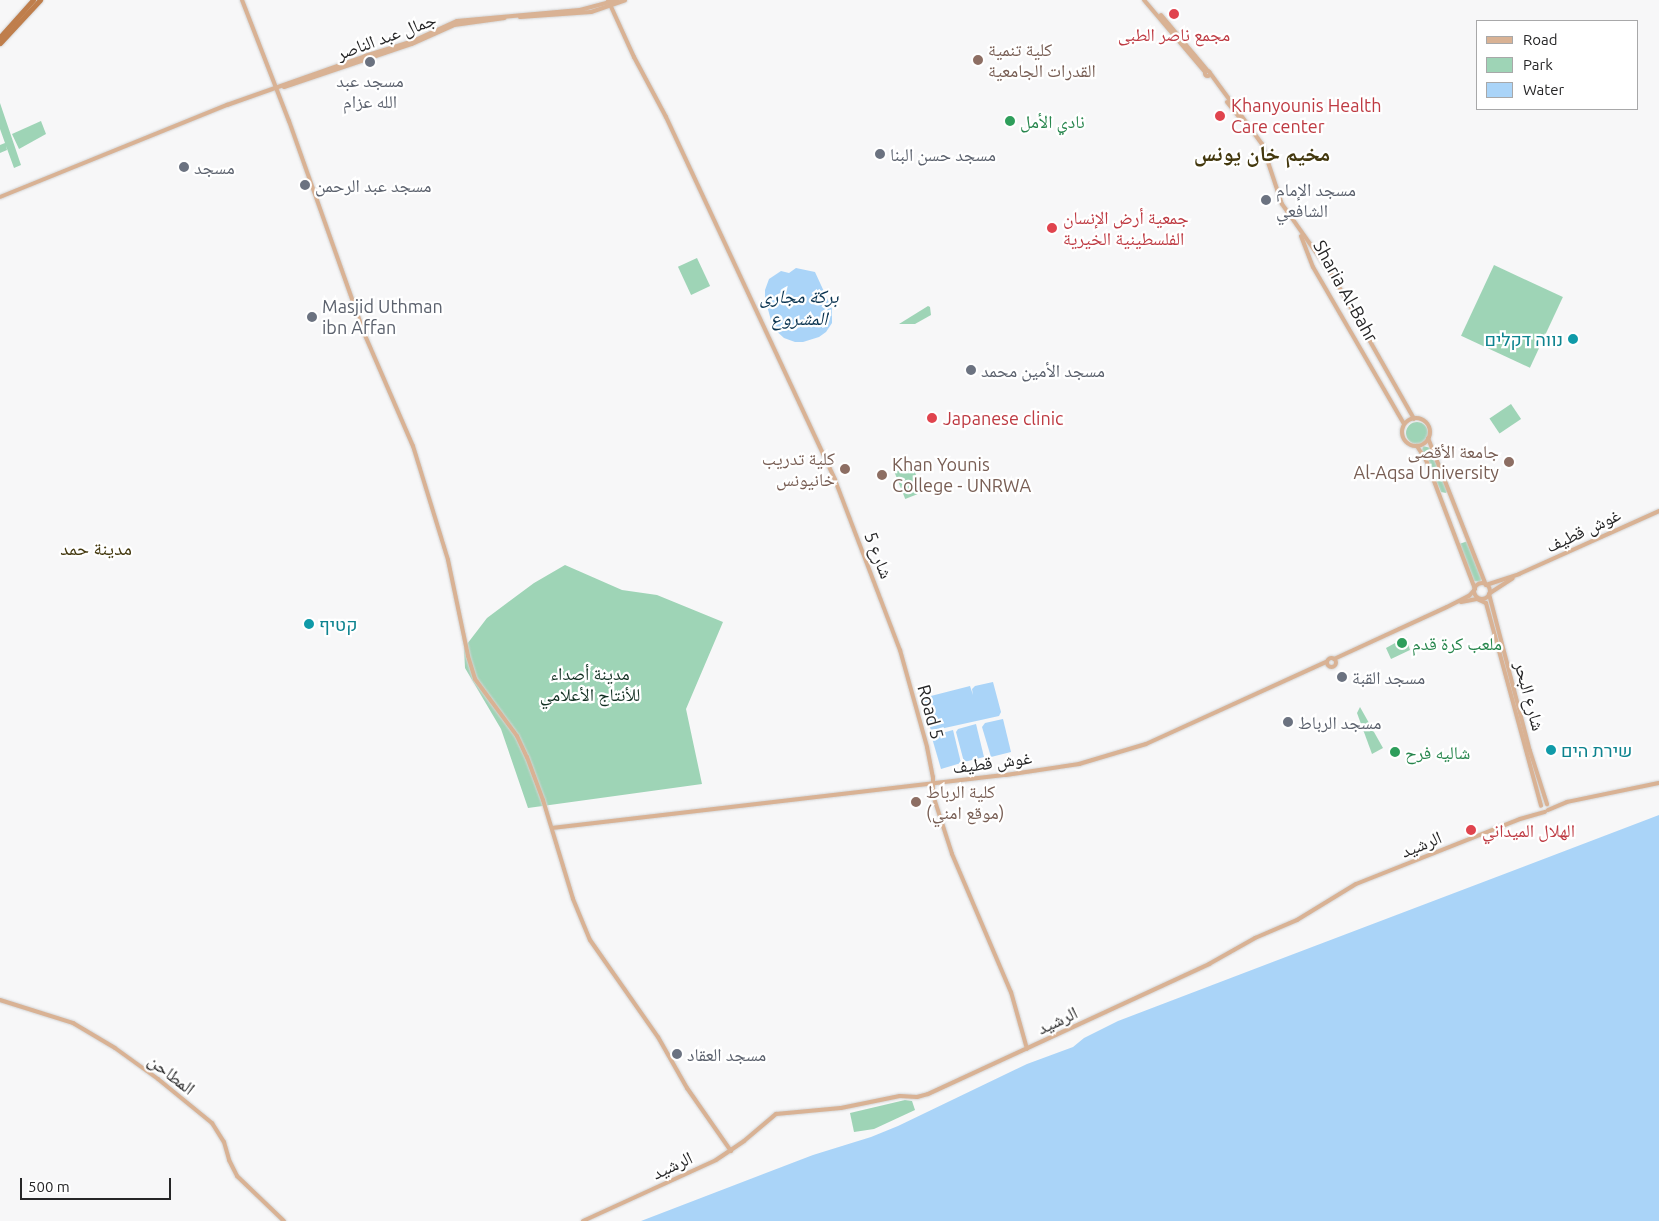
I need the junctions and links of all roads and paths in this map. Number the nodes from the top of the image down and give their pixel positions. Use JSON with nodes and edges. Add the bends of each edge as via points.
{"nodes":[{"id":1,"x":33,"y":0,"type":"edge"},
{"id":2,"x":40,"y":0,"type":"edge"},
{"id":3,"x":242,"y":0,"type":"edge"},
{"id":4,"x":618,"y":0,"type":"edge"},
{"id":5,"x":625,"y":0,"type":"edge"},
{"id":6,"x":1146,"y":0,"type":"edge"},
{"id":7,"x":610,"y":3,"type":"edge"},
{"id":8,"x":14,"y":25,"type":"junction"},
{"id":9,"x":0,"y":36,"type":"edge"},
{"id":10,"x":0,"y":44,"type":"edge"},
{"id":11,"x":277,"y":88,"type":"junction"},
{"id":12,"x":0,"y":197,"type":"edge"},
{"id":13,"x":1299,"y":232,"type":"junction"},
{"id":14,"x":1414,"y":419,"type":"junction"},
{"id":15,"x":1404,"y":424,"type":"junction"},
{"id":16,"x":1428,"y":438,"type":"junction"},
{"id":17,"x":1417,"y":446,"type":"junction"},
{"id":18,"x":1659,"y":511,"type":"edge"},
{"id":19,"x":1463,"y":526,"type":"junction"},
{"id":20,"x":1453,"y":532,"type":"junction"},
{"id":21,"x":1519,"y":574,"type":"junction"},
{"id":22,"x":1486,"y":585,"type":"junction"},
{"id":23,"x":1475,"y":589,"type":"junction"},
{"id":24,"x":1490,"y":593,"type":"junction"},
{"id":25,"x":1480,"y":599,"type":"junction"},
{"id":26,"x":1447,"y":607,"type":"junction"},
{"id":27,"x":904,"y":666,"type":"joint"},
{"id":28,"x":932,"y":783,"type":"junction"},
{"id":29,"x":1659,"y":783,"type":"edge"},
{"id":30,"x":1541,"y":807,"type":"junction"},
{"id":31,"x":1547,"y":808,"type":"junction"},
{"id":32,"x":1537,"y":814,"type":"junction"},
{"id":33,"x":552,"y":828,"type":"junction"},
{"id":34,"x":0,"y":1000,"type":"edge"},
{"id":35,"x":1027,"y":1049,"type":"junction"},
{"id":36,"x":731,"y":1150,"type":"junction"},
{"id":37,"x":284,"y":1221,"type":"edge"},
{"id":38,"x":583,"y":1221,"type":"edge"}],
"edges":[{"from":1,"to":8,"type":"highway"},
{"from":2,"to":8,"type":"highway"},
{"from":3,"to":11,"type":"main road"},
{"from":4,"to":7,"type":"main road","name":"جمال عبد الناصر"},
{"from":5,"to":7,"type":"main road","name":"جمال عبد الناصر"},
{"from":6,"to":13,"type":"main road","via":[[1208,73],[1264,148],[1280,202]]},
{"from":7,"to":11,"type":"main road","name":"جمال عبد الناصر","via":[[580,10],[457,21],[413,41]]},
{"from":7,"to":27,"type":"main road","name":"شارع 5","via":[[825,456]]},
{"from":8,"to":9,"type":"highway"},
{"from":8,"to":10,"type":"highway"},
{"from":11,"to":12,"type":"main road","name":"جمال عبد الناصر"},
{"from":11,"to":33,"type":"main road","via":[[364,333],[413,446],[454,584],[472,672],[481,690],[517,736]]},
{"from":13,"to":14,"type":"main road","name":"Sharia Al-Bahr","via":[[1334,278]]},
{"from":13,"to":15,"type":"main road","name":"Sharia Al-Bahr","via":[[1313,267]]},
{"from":14,"to":15,"type":"main road"},
{"from":14,"to":16,"type":"main road","via":[[1422,420],[1428,426]]},
{"from":15,"to":17,"type":"main road","via":[[1403,438],[1408,444]]},
{"from":16,"to":17,"type":"main road"},
{"from":16,"to":19,"type":"main road"},
{"from":17,"to":20,"type":"main road","via":[[1426,460]]},
{"from":18,"to":21,"type":"main road","name":"غوش قطيف"},
{"from":19,"to":20,"type":"main road"},
{"from":19,"to":22,"type":"main road"},
{"from":20,"to":23,"type":"main road"},
{"from":21,"to":22,"type":"main road","name":"غوش قطيف"},
{"from":21,"to":24,"type":"main road","name":"غوش قطيف"},
{"from":22,"to":23,"type":"main road","via":[[1480,584]]},
{"from":22,"to":24,"type":"main road"},
{"from":23,"to":25,"type":"main road"},
{"from":23,"to":26,"type":"main road","via":[[1469,596]]},
{"from":24,"to":25,"type":"main road"},
{"from":24,"to":31,"type":"main road","name":"شارع البحر"},
{"from":25,"to":26,"type":"main road"},
{"from":25,"to":30,"type":"main road","name":"شارع البحر","via":[[1485,601],[1488,609]]},
{"from":26,"to":28,"type":"main road","name":"غوش قطيف","via":[[1334,659],[1329,657],[1326,662],[1146,744],[1057,768]]},
{"from":27,"to":28,"type":"main road","name":"Road 5"},
{"from":28,"to":33,"type":"main road","name":"غوش قطيف"},
{"from":28,"to":35,"type":"main road","via":[[958,870],[1011,992]]},
{"from":29,"to":31,"type":"main road","name":"الرشيد"},
{"from":30,"to":31,"type":"main road"},
{"from":30,"to":32,"type":"main road"},
{"from":31,"to":32,"type":"main road","name":"الرشيد"},
{"from":32,"to":35,"type":"main road","name":"الرشيد","via":[[1356,884],[1296,920],[1209,964]]},
{"from":33,"to":36,"type":"main road","via":[[573,899],[593,945],[650,1025],[687,1088]]},
{"from":34,"to":37,"type":"main road","name":"المطاحن","via":[[73,1023],[158,1079],[212,1123],[238,1176]]},
{"from":35,"to":36,"type":"main road","name":"الرشيد","via":[[918,1097],[900,1096],[842,1108],[776,1114]]},
{"from":36,"to":38,"type":"main road","name":"الرشيد","via":[[716,1160]]}]}
